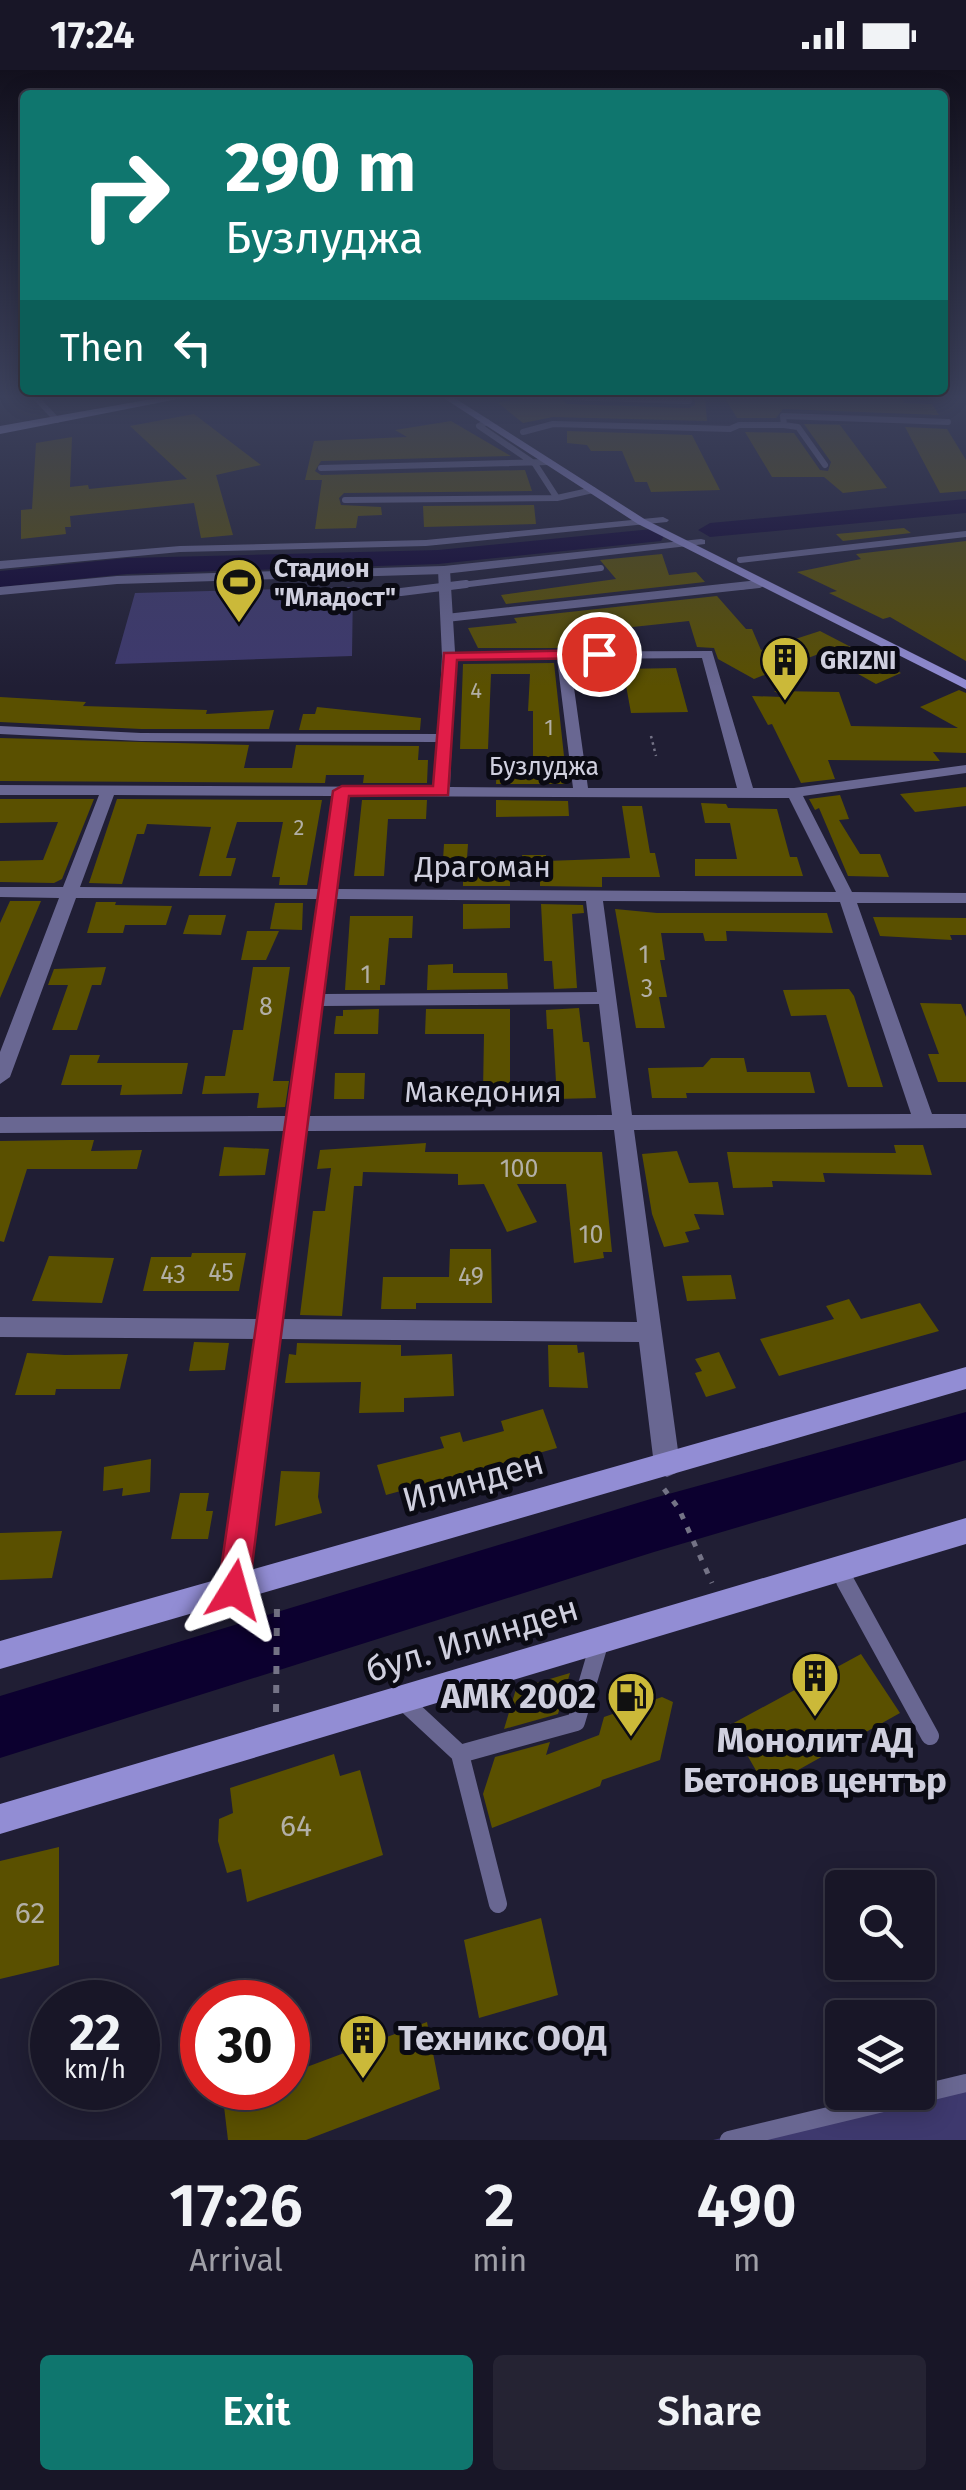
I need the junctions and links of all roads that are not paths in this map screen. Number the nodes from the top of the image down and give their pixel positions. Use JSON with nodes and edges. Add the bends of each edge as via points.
{"nodes":[{"id":1,"x":554,"y":494,"type":"edge"},
{"id":2,"x":577,"y":494,"type":"edge"},
{"id":3,"x":599,"y":494,"type":"edge"},
{"id":4,"x":621,"y":494,"type":"edge"},
{"id":5,"x":557,"y":498,"type":"junction"},
{"id":6,"x":345,"y":500,"type":"dead end"},
{"id":7,"x":663,"y":520,"type":"junction"},
{"id":8,"x":642,"y":522,"type":"junction"},
{"id":9,"x":966,"y":534,"type":"edge"},
{"id":10,"x":701,"y":542,"type":"junction"},
{"id":11,"x":682,"y":544,"type":"junction"},
{"id":12,"x":740,"y":560,"type":"junction"},
{"id":13,"x":0,"y":565,"type":"edge"},
{"id":14,"x":444,"y":578,"type":"junction"},
{"id":15,"x":761,"y":584,"type":"junction"},
{"id":16,"x":0,"y":591,"type":"edge"},
{"id":17,"x":401,"y":592,"type":"dead end"},
{"id":18,"x":446,"y":618,"type":"junction"},
{"id":19,"x":563,"y":655,"type":"junction"},
{"id":20,"x":449,"y":656,"type":"junction"},
{"id":21,"x":966,"y":672,"type":"edge"},
{"id":22,"x":966,"y":685,"type":"edge"},
{"id":23,"x":0,"y":730,"type":"edge"},
{"id":24,"x":445,"y":738,"type":"junction"},
{"id":25,"x":966,"y":769,"type":"edge"},
{"id":26,"x":0,"y":790,"type":"edge"},
{"id":27,"x":108,"y":790,"type":"junction"},
{"id":28,"x":342,"y":791,"type":"junction"},
{"id":29,"x":442,"y":791,"type":"junction"},
{"id":30,"x":581,"y":792,"type":"junction"},
{"id":31,"x":746,"y":792,"type":"junction"},
{"id":32,"x":794,"y":793,"type":"junction"},
{"id":33,"x":0,"y":892,"type":"edge"},
{"id":34,"x":69,"y":892,"type":"junction"},
{"id":35,"x":328,"y":894,"type":"junction"},
{"id":36,"x":594,"y":895,"type":"junction"},
{"id":37,"x":846,"y":898,"type":"junction"},
{"id":38,"x":966,"y":898,"type":"edge"},
{"id":39,"x":608,"y":998,"type":"junction"},
{"id":40,"x":314,"y":1000,"type":"junction"},
{"id":41,"x":0,"y":1076,"type":"edge"},
{"id":42,"x":924,"y":1121,"type":"junction"},
{"id":43,"x":966,"y":1121,"type":"edge"},
{"id":44,"x":298,"y":1122,"type":"junction"},
{"id":45,"x":623,"y":1122,"type":"junction"},
{"id":46,"x":0,"y":1124,"type":"edge"},
{"id":47,"x":0,"y":1327,"type":"edge"},
{"id":48,"x":268,"y":1328,"type":"junction"},
{"id":49,"x":649,"y":1332,"type":"junction"},
{"id":50,"x":966,"y":1378,"type":"edge"},
{"id":51,"x":667,"y":1464,"type":"junction"},
{"id":52,"x":966,"y":1531,"type":"edge"},
{"id":53,"x":838,"y":1570,"type":"junction"},
{"id":54,"x":234,"y":1590,"type":"junction"},
{"id":55,"x":600,"y":1640,"type":"junction"},
{"id":56,"x":0,"y":1655,"type":"edge"},
{"id":57,"x":401,"y":1700,"type":"junction"},
{"id":58,"x":930,"y":1736,"type":"dead end"},
{"id":59,"x":460,"y":1754,"type":"junction"},
{"id":60,"x":0,"y":1819,"type":"edge"},
{"id":61,"x":498,"y":1904,"type":"dead end"},
{"id":62,"x":966,"y":2083,"type":"edge"},
{"id":63,"x":729,"y":2140,"type":"edge"}],
"edges":[{"from":1,"to":5,"type":"lane"},
{"from":2,"to":5,"type":"lane"},
{"from":3,"to":8,"type":"main road"},
{"from":4,"to":7,"type":"main road"},
{"from":5,"to":6,"type":"lane"},
{"from":7,"to":8,"type":"street"},
{"from":7,"to":10,"type":"main road"},
{"from":8,"to":11,"type":"main road"},
{"from":8,"to":13,"type":"street","via":[[426,544],[180,549]]},
{"from":9,"to":12,"type":"lane"},
{"from":10,"to":11,"type":"street"},
{"from":10,"to":12,"type":"main road"},
{"from":11,"to":14,"type":"street"},
{"from":11,"to":15,"type":"main road"},
{"from":12,"to":21,"type":"main road"},
{"from":14,"to":16,"type":"street","via":[[117,580]]},
{"from":14,"to":17,"type":"lane"},
{"from":14,"to":18,"type":"street"},
{"from":15,"to":18,"type":"lane"},
{"from":15,"to":22,"type":"main road"},
{"from":18,"to":20,"type":"street"},
{"from":19,"to":20,"type":"street"},
{"from":19,"to":30,"type":"street"},
{"from":19,"to":31,"type":"street","via":[[707,654]]},
{"from":20,"to":24,"type":"street"},
{"from":23,"to":24,"type":"street","via":[[141,738]]},
{"from":24,"to":29,"type":"street"},
{"from":25,"to":32,"type":"street","name":"Бузлуджа"},
{"from":26,"to":27,"type":"street","name":"Бузлуджа"},
{"from":27,"to":28,"type":"street","name":"Бузлуджа"},
{"from":27,"to":34,"type":"street"},
{"from":28,"to":29,"type":"street","name":"Бузлуджа"},
{"from":28,"to":35,"type":"street"},
{"from":29,"to":30,"type":"street","name":"Бузлуджа"},
{"from":30,"to":31,"type":"street","name":"Бузлуджа"},
{"from":31,"to":32,"type":"street","name":"Бузлуджа"},
{"from":32,"to":37,"type":"street"},
{"from":33,"to":34,"type":"street","name":"Драгоман"},
{"from":34,"to":35,"type":"street","name":"Драгоман"},
{"from":34,"to":41,"type":"street"},
{"from":35,"to":36,"type":"street","name":"Драгоман"},
{"from":35,"to":40,"type":"street"},
{"from":36,"to":37,"type":"street","name":"Драгоман"},
{"from":36,"to":39,"type":"street"},
{"from":37,"to":38,"type":"street","name":"Драгоман"},
{"from":37,"to":42,"type":"street"},
{"from":39,"to":40,"type":"street"},
{"from":39,"to":45,"type":"street"},
{"from":40,"to":44,"type":"street"},
{"from":42,"to":43,"type":"street","name":"Македония"},
{"from":42,"to":45,"type":"street","name":"Македония"},
{"from":44,"to":45,"type":"street","name":"Македония"},
{"from":44,"to":46,"type":"street","name":"Македония"},
{"from":44,"to":48,"type":"street"},
{"from":45,"to":49,"type":"street"},
{"from":47,"to":48,"type":"street"},
{"from":48,"to":49,"type":"street"},
{"from":48,"to":54,"type":"street"},
{"from":49,"to":51,"type":"street"},
{"from":50,"to":51,"type":"main road","name":"Илинден"},
{"from":51,"to":54,"type":"main road","name":"Илинден"},
{"from":52,"to":53,"type":"main road","name":"бул. Илинден"},
{"from":53,"to":55,"type":"main road","name":"бул. Илинден"},
{"from":53,"to":58,"type":"lane"},
{"from":54,"to":56,"type":"main road","name":"Илинден"},
{"from":55,"to":57,"type":"main road","name":"бул. Илинден"},
{"from":55,"to":59,"type":"lane","via":[[576,1722]]},
{"from":57,"to":59,"type":"lane"},
{"from":57,"to":60,"type":"main road","name":"бул. Илинден"},
{"from":59,"to":61,"type":"lane"},
{"from":62,"to":63,"type":"lane"}]}
